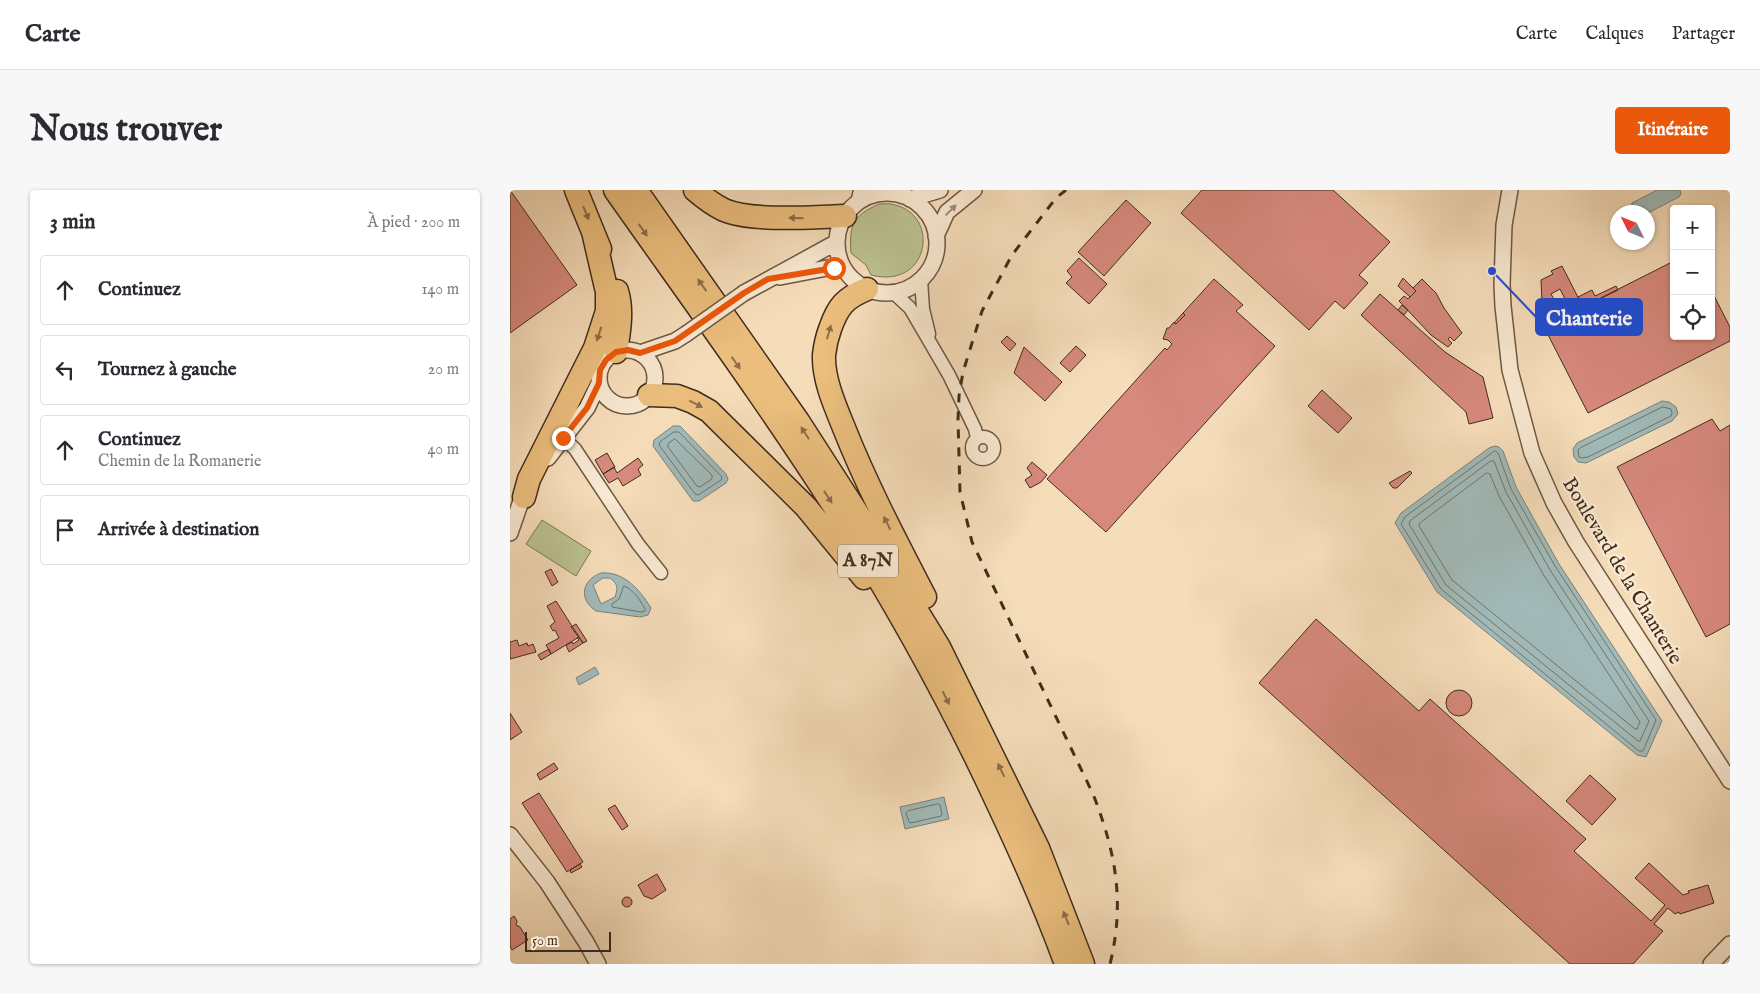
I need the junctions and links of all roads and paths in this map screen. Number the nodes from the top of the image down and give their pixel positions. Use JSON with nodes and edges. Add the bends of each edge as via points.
{"nodes":[{"id":1,"x":576,"y":190,"type":"edge"},
{"id":2,"x":615,"y":190,"type":"edge"},
{"id":3,"x":636,"y":190,"type":"edge"},
{"id":4,"x":695,"y":190,"type":"edge"},
{"id":5,"x":940,"y":190,"type":"edge"},
{"id":6,"x":974,"y":190,"type":"edge"},
{"id":7,"x":1510,"y":190,"type":"edge"},
{"id":8,"x":891,"y":192,"type":"edge"},
{"id":9,"x":910,"y":199,"type":"junction"},
{"id":10,"x":854,"y":203,"type":"edge"},
{"id":11,"x":594,"y":236,"type":"junction"},
{"id":12,"x":936,"y":236,"type":"junction"},
{"id":13,"x":837,"y":242,"type":"junction"},
{"id":14,"x":844,"y":269,"type":"junction"},
{"id":15,"x":768,"y":279,"type":"junction"},
{"id":16,"x":921,"y":280,"type":"junction"},
{"id":17,"x":867,"y":289,"type":"junction"},
{"id":18,"x":894,"y":292,"type":"junction"},
{"id":19,"x":680,"y":338,"type":"junction"},
{"id":20,"x":932,"y":346,"type":"junction"},
{"id":21,"x":616,"y":352,"type":"junction"},
{"id":22,"x":640,"y":353,"type":"junction"},
{"id":23,"x":655,"y":372,"type":"junction"},
{"id":24,"x":599,"y":383,"type":"junction"},
{"id":25,"x":649,"y":395,"type":"junction"},
{"id":26,"x":614,"y":402,"type":"junction"},
{"id":27,"x":587,"y":408,"type":"junction"},
{"id":28,"x":563,"y":438,"type":"junction"},
{"id":29,"x":977,"y":438,"type":"dead end"},
{"id":30,"x":524,"y":497,"type":"junction"},
{"id":31,"x":510,"y":532,"type":"edge"},
{"id":32,"x":660,"y":573,"type":"dead end"},
{"id":33,"x":934,"y":655,"type":"junction"},
{"id":34,"x":1730,"y":781,"type":"edge"},
{"id":35,"x":510,"y":835,"type":"edge"},
{"id":36,"x":1730,"y":944,"type":"edge"},
{"id":37,"x":1730,"y":958,"type":"edge"},
{"id":38,"x":598,"y":964,"type":"edge"},
{"id":39,"x":1066,"y":964,"type":"edge"},
{"id":40,"x":1083,"y":964,"type":"edge"},
{"id":41,"x":1710,"y":964,"type":"edge"},
{"id":42,"x":1724,"y":964,"type":"edge"}],
"edges":[{"from":1,"to":11,"type":"highway","one_way":true},
{"from":2,"to":33,"type":"highway","number":"A 87N","one_way":true,"via":[[781,426]]},
{"from":33,"to":3,"type":"highway","number":"A 87N","one_way":true,"via":[[859,516],[798,421]]},
{"from":10,"to":4,"type":"highway","one_way":true,"via":[[802,218],[748,216],[724,210]]},
{"from":5,"to":9,"type":"street"},
{"from":12,"to":6,"type":"street","one_way":true,"via":[[947,212]]},
{"from":7,"to":34,"type":"street","name":"Boulevard de la Chanterie","via":[[1504,224],[1503,306],[1510,370],[1532,453],[1576,542]]},
{"from":8,"to":9,"type":"street"},
{"from":8,"to":10,"type":"street"},
{"from":9,"to":12,"type":"street","via":[[932,221]]},
{"from":10,"to":13,"type":"street","via":[[839,228]]},
{"from":11,"to":21,"type":"highway","via":[[620,301]]},
{"from":11,"to":30,"type":"highway","one_way":true,"via":[[608,292],[607,311],[595,348],[529,479]]},
{"from":12,"to":16,"type":"street","via":[[934,260]]},
{"from":13,"to":14,"type":"street","via":[[838,256]]},
{"from":13,"to":15,"type":"street"},
{"from":14,"to":15,"type":"street","via":[[826,268]]},
{"from":14,"to":17,"type":"street"},
{"from":15,"to":19,"type":"street","bridge":true},
{"from":16,"to":18,"type":"street"},
{"from":16,"to":20,"type":"street","via":[[923,309]]},
{"from":17,"to":18,"type":"street","via":[[880,293]]},
{"from":33,"to":17,"type":"highway","one_way":true,"via":[[936,620],[858,464],[827,380],[824,355],[835,314],[852,296]]},
{"from":18,"to":20,"type":"street","via":[[910,308]]},
{"from":19,"to":22,"type":"street"},
{"from":19,"to":23,"type":"street","via":[[662,356]]},
{"from":20,"to":29,"type":"street","via":[[949,375]]},
{"from":21,"to":22,"type":"street"},
{"from":21,"to":24,"type":"street","via":[[600,370]]},
{"from":22,"to":23,"type":"street","via":[[650,361]]},
{"from":23,"to":25,"type":"street"},
{"from":24,"to":26,"type":"street","via":[[604,394]]},
{"from":24,"to":27,"type":"street"},
{"from":25,"to":26,"type":"street","via":[[639,403],[626,406]]},
{"from":25,"to":33,"type":"highway","one_way":true,"via":[[676,396],[709,411],[806,507],[862,575],[907,646]]},
{"from":26,"to":27,"type":"street"},
{"from":27,"to":28,"type":"street"},
{"from":28,"to":30,"type":"street"},
{"from":28,"to":32,"type":"street","via":[[575,449]]},
{"from":30,"to":31,"type":"street"},
{"from":33,"to":39,"type":"highway","number":"A 87N","one_way":true,"via":[[974,753],[1024,859]]},
{"from":40,"to":33,"type":"highway","number":"A 87N","one_way":true,"via":[[1038,848]]},
{"from":35,"to":38,"type":"street","via":[[547,882]]},
{"from":36,"to":41,"type":"street"},
{"from":37,"to":42,"type":"street"}]}
